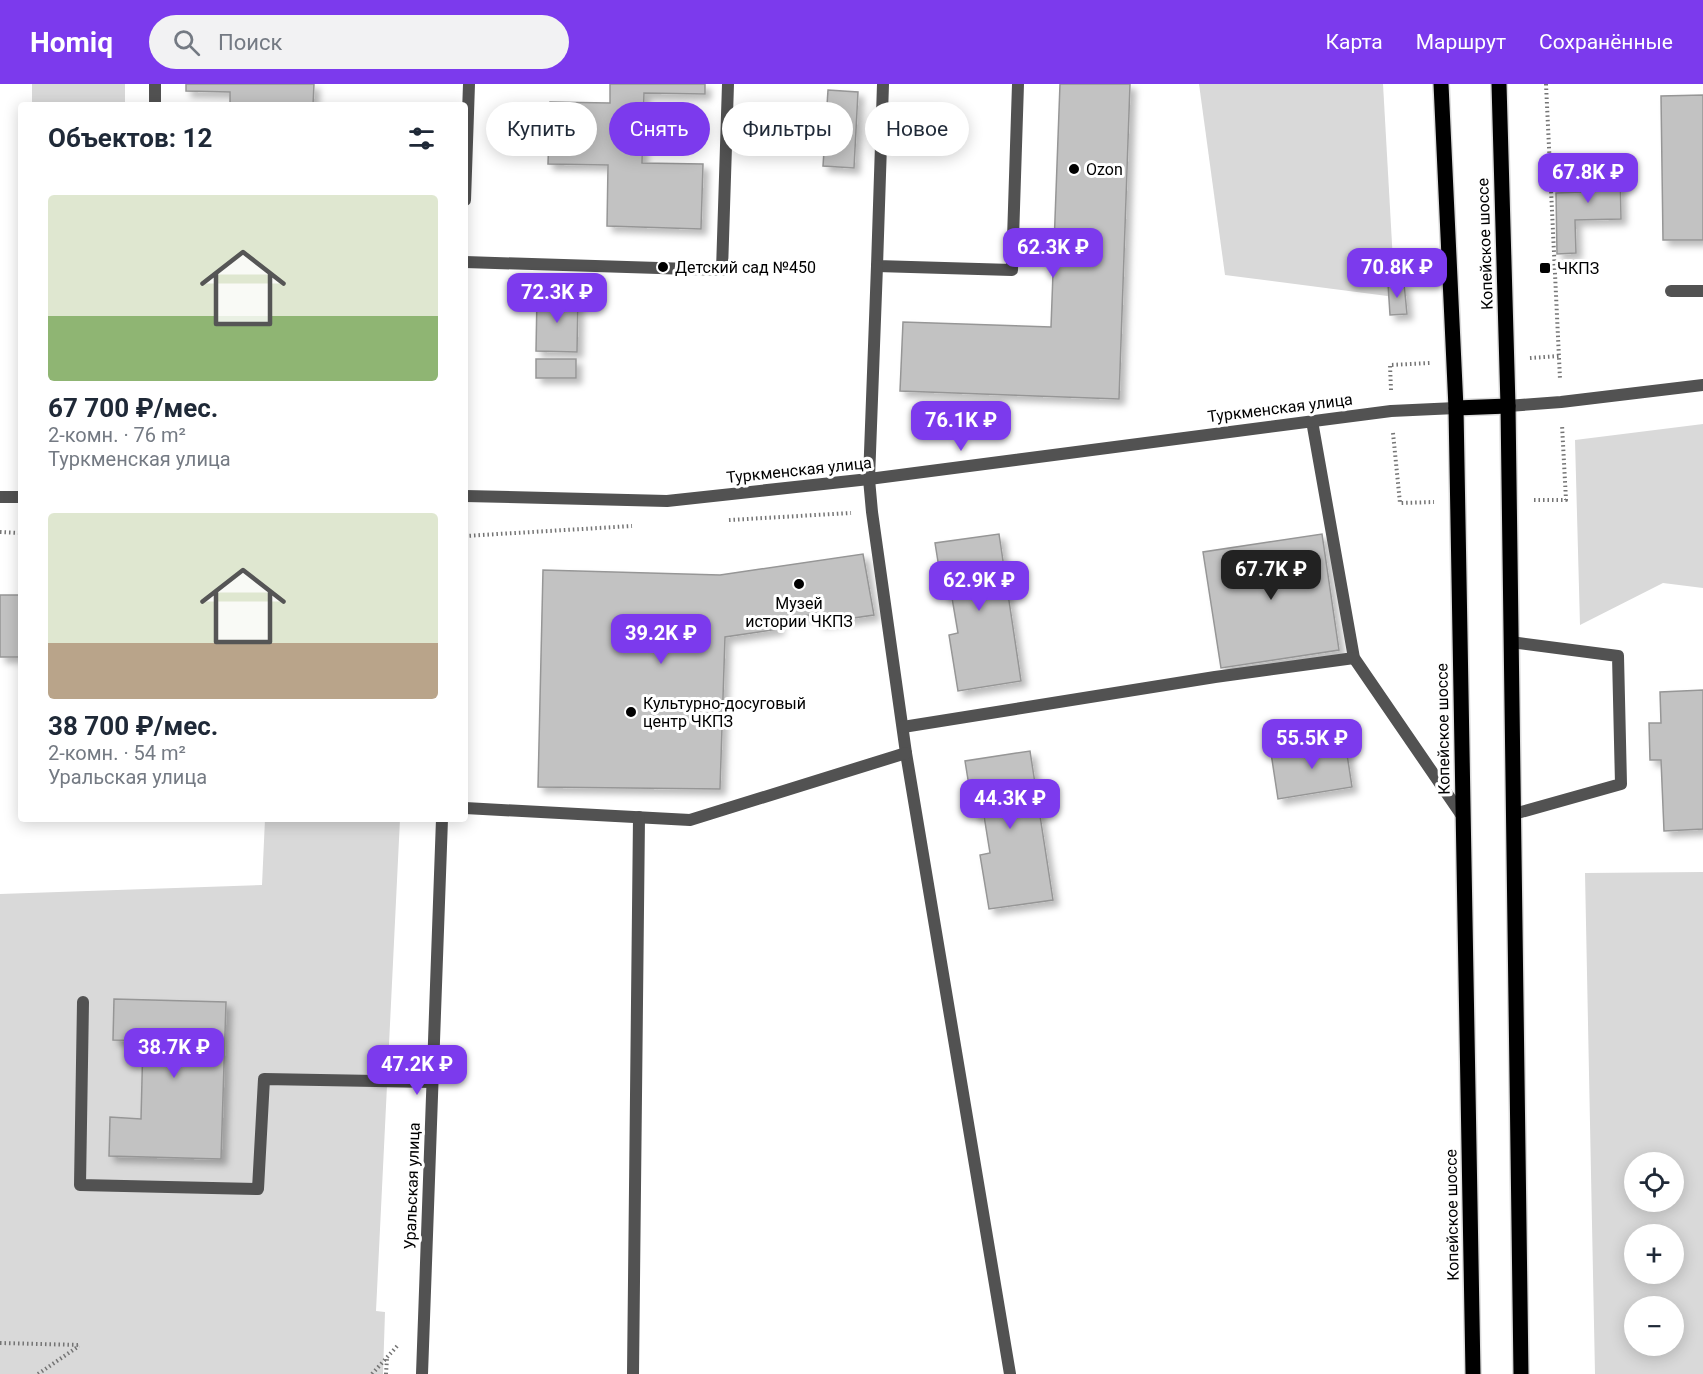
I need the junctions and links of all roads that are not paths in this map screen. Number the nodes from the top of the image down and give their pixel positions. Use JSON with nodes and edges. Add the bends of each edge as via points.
{"nodes":[{"id":1,"x":155,"y":84,"type":"edge"},
{"id":2,"x":470,"y":84,"type":"edge"},
{"id":3,"x":729,"y":84,"type":"edge"},
{"id":4,"x":883,"y":84,"type":"edge"},
{"id":5,"x":1018,"y":84,"type":"edge"},
{"id":6,"x":1441,"y":84,"type":"edge"},
{"id":7,"x":1499,"y":84,"type":"edge"},
{"id":8,"x":155,"y":102,"type":"edge"},
{"id":9,"x":468,"y":130,"type":"edge"},
{"id":10,"x":468,"y":262,"type":"edge"},
{"id":11,"x":877,"y":266,"type":"junction"},
{"id":12,"x":1671,"y":291,"type":"dead end"},
{"id":13,"x":1703,"y":291,"type":"edge"},
{"id":14,"x":1703,"y":385,"type":"edge"},
{"id":15,"x":1508,"y":406,"type":"junction"},
{"id":16,"x":1456,"y":408,"type":"junction"},
{"id":17,"x":1312,"y":421,"type":"junction"},
{"id":18,"x":869,"y":479,"type":"junction"},
{"id":19,"x":468,"y":496,"type":"edge"},
{"id":20,"x":0,"y":497,"type":"edge"},
{"id":21,"x":18,"y":497,"type":"edge"},
{"id":22,"x":1511,"y":642,"type":"junction"},
{"id":23,"x":1354,"y":658,"type":"junction"},
{"id":24,"x":903,"y":727,"type":"junction"},
{"id":25,"x":906,"y":753,"type":"junction"},
{"id":26,"x":468,"y":808,"type":"edge"},
{"id":27,"x":1514,"y":814,"type":"junction"},
{"id":28,"x":639,"y":817,"type":"junction"},
{"id":29,"x":1463,"y":817,"type":"junction"},
{"id":30,"x":442,"y":822,"type":"edge"},
{"id":31,"x":83,"y":1002,"type":"dead end"},
{"id":32,"x":432,"y":1082,"type":"junction"},
{"id":33,"x":422,"y":1374,"type":"edge"},
{"id":34,"x":633,"y":1374,"type":"edge"},
{"id":35,"x":1010,"y":1374,"type":"edge"},
{"id":36,"x":1473,"y":1374,"type":"edge"},
{"id":37,"x":1521,"y":1374,"type":"edge"}],
"edges":[{"from":1,"to":8,"type":"street"},
{"from":2,"to":9,"type":"street"},
{"from":3,"to":10,"type":"street","via":[[722,270]]},
{"from":4,"to":11,"type":"street"},
{"from":5,"to":11,"type":"street","via":[[1012,270]]},
{"from":6,"to":16,"type":"main road","name":"Копейское шоссе"},
{"from":7,"to":15,"type":"main road","name":"Копейское шоссе"},
{"from":11,"to":18,"type":"street"},
{"from":12,"to":13,"type":"street"},
{"from":14,"to":15,"type":"street"},
{"from":15,"to":16,"type":"main road"},
{"from":15,"to":22,"type":"main road","name":"Копейское шоссе"},
{"from":16,"to":17,"type":"street","name":"Туркменская улица"},
{"from":16,"to":29,"type":"main road","name":"Копейское шоссе"},
{"from":17,"to":18,"type":"street","name":"Туркменская улица"},
{"from":17,"to":23,"type":"street"},
{"from":18,"to":19,"type":"street","name":"Туркменская улица","via":[[667,501]]},
{"from":18,"to":24,"type":"street"},
{"from":20,"to":21,"type":"street"},
{"from":22,"to":27,"type":"main road","name":"Копейское шоссе"},
{"from":22,"to":27,"type":"street","via":[[1618,656],[1621,784]]},
{"from":23,"to":24,"type":"street"},
{"from":23,"to":29,"type":"street"},
{"from":24,"to":25,"type":"street"},
{"from":25,"to":28,"type":"street","via":[[690,820]]},
{"from":25,"to":35,"type":"street"},
{"from":26,"to":28,"type":"street"},
{"from":27,"to":37,"type":"main road","name":"Копейское шоссе"},
{"from":28,"to":34,"type":"street"},
{"from":29,"to":36,"type":"main road","name":"Копейское шоссе"},
{"from":30,"to":32,"type":"street","name":"Уральская улица"},
{"from":31,"to":32,"type":"street","via":[[80,1185],[258,1189],[264,1079]]},
{"from":32,"to":33,"type":"street","name":"Уральская улица"}]}
